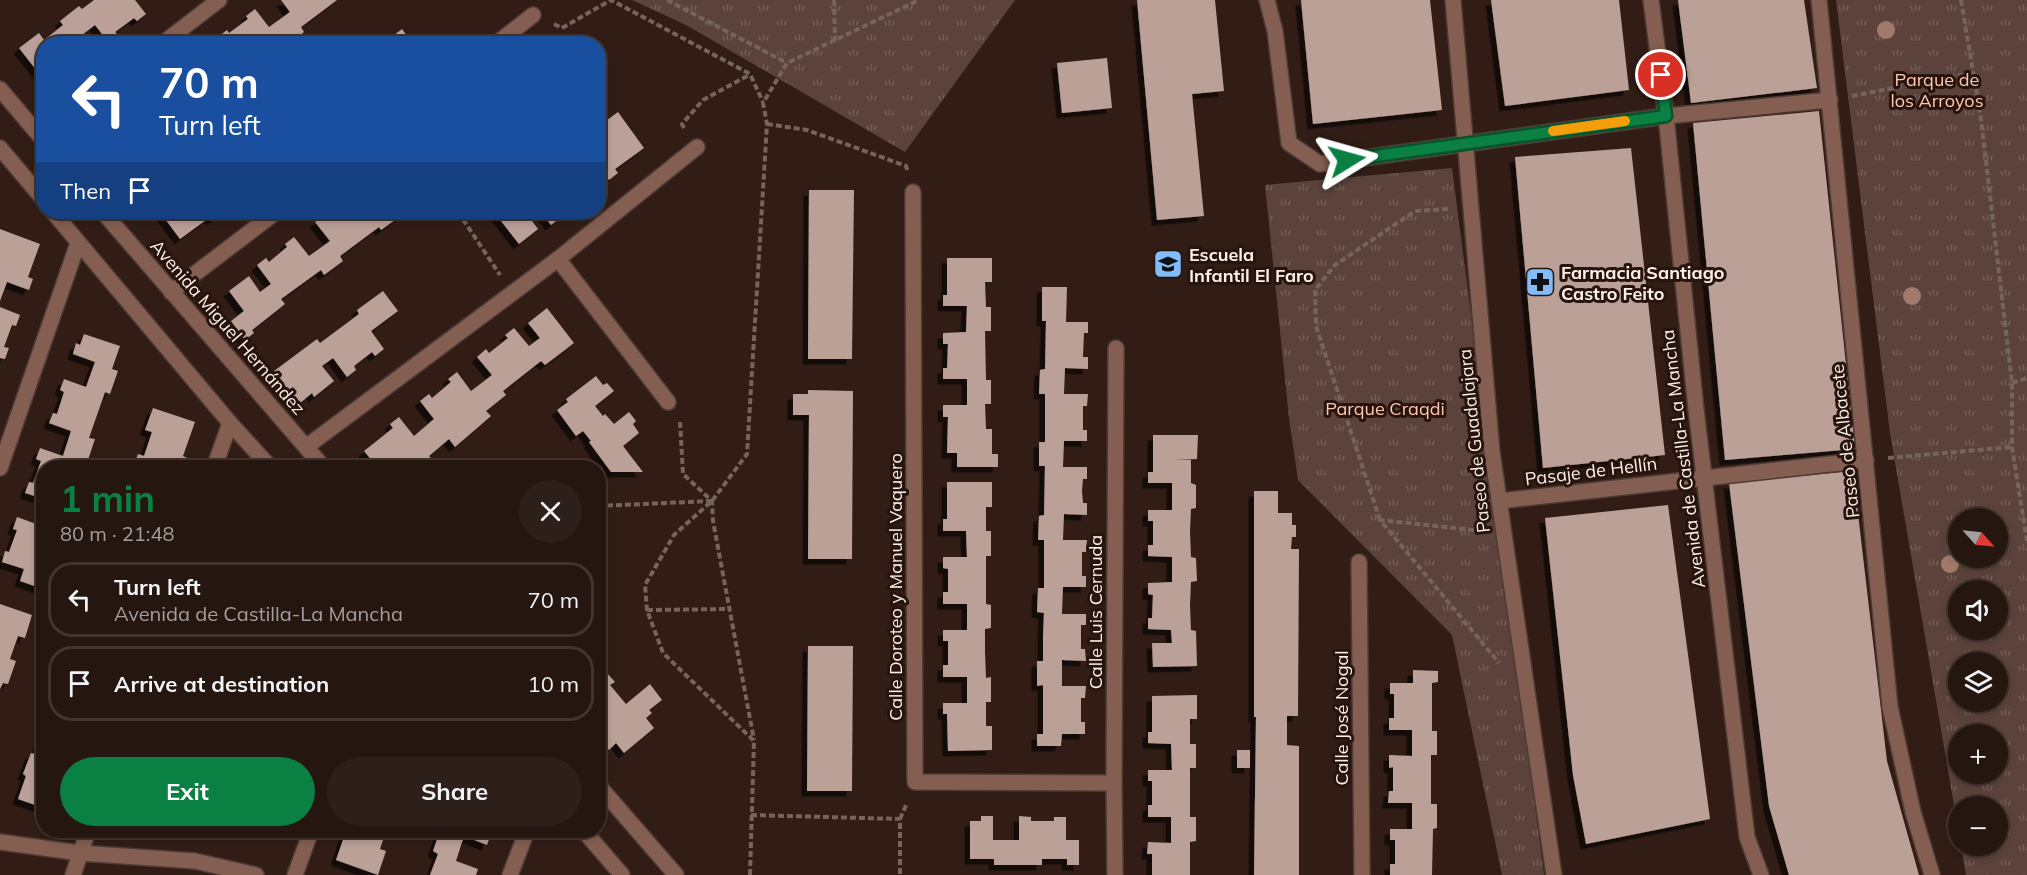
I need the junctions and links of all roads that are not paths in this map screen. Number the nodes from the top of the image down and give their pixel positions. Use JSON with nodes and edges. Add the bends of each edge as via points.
{"nodes":[{"id":1,"x":219,"y":0,"type":"edge"},
{"id":2,"x":1267,"y":0,"type":"edge"},
{"id":3,"x":1453,"y":0,"type":"edge"},
{"id":4,"x":1652,"y":0,"type":"edge"},
{"id":5,"x":1819,"y":0,"type":"edge"},
{"id":6,"x":533,"y":15,"type":"road end"},
{"id":7,"x":172,"y":36,"type":"edge"},
{"id":8,"x":506,"y":36,"type":"edge"},
{"id":9,"x":0,"y":89,"type":"edge"},
{"id":10,"x":1830,"y":100,"type":"junction"},
{"id":11,"x":1666,"y":116,"type":"junction"},
{"id":12,"x":36,"y":130,"type":"edge"},
{"id":13,"x":1466,"y":143,"type":"junction"},
{"id":14,"x":697,"y":147,"type":"road end"},
{"id":15,"x":0,"y":148,"type":"edge"},
{"id":16,"x":36,"y":191,"type":"edge"},
{"id":17,"x":913,"y":192,"type":"road end"},
{"id":18,"x":59,"y":219,"type":"edge"},
{"id":19,"x":109,"y":219,"type":"edge"},
{"id":20,"x":267,"y":219,"type":"edge"},
{"id":21,"x":78,"y":243,"type":"junction"},
{"id":22,"x":558,"y":259,"type":"junction"},
{"id":23,"x":171,"y":292,"type":"junction"},
{"id":24,"x":1116,"y":348,"type":"dead end"},
{"id":25,"x":668,"y":402,"type":"road end"},
{"id":26,"x":230,"y":423,"type":"junction"},
{"id":27,"x":306,"y":447,"type":"junction"},
{"id":28,"x":217,"y":460,"type":"edge"},
{"id":29,"x":264,"y":460,"type":"edge"},
{"id":30,"x":317,"y":460,"type":"edge"},
{"id":31,"x":1866,"y":460,"type":"junction"},
{"id":32,"x":0,"y":468,"type":"edge"},
{"id":33,"x":1704,"y":477,"type":"junction"},
{"id":34,"x":1499,"y":501,"type":"junction"},
{"id":35,"x":1359,"y":562,"type":"dead end"},
{"id":36,"x":1114,"y":783,"type":"junction"},
{"id":37,"x":606,"y":794,"type":"edge"},
{"id":38,"x":85,"y":838,"type":"edge"},
{"id":39,"x":308,"y":838,"type":"edge"},
{"id":40,"x":524,"y":838,"type":"edge"},
{"id":41,"x":590,"y":838,"type":"edge"},
{"id":42,"x":0,"y":842,"type":"edge"},
{"id":43,"x":80,"y":853,"type":"junction"},
{"id":44,"x":73,"y":875,"type":"edge"},
{"id":45,"x":256,"y":875,"type":"edge"},
{"id":46,"x":295,"y":875,"type":"edge"},
{"id":47,"x":510,"y":875,"type":"edge"},
{"id":48,"x":622,"y":875,"type":"edge"},
{"id":49,"x":676,"y":875,"type":"edge"},
{"id":50,"x":1115,"y":875,"type":"edge"},
{"id":51,"x":1362,"y":875,"type":"edge"},
{"id":52,"x":1554,"y":875,"type":"edge"},
{"id":53,"x":1761,"y":875,"type":"edge"},
{"id":54,"x":1932,"y":875,"type":"edge"}],
"edges":[{"from":1,"to":7,"type":"street"},
{"from":2,"to":13,"type":"street","via":[[1275,31],[1288,143],[1320,164]]},
{"from":3,"to":13,"type":"street","name":"Paseo de Guadalajara"},
{"from":4,"to":11,"type":"street","name":"Avenida de Castilla-La Mancha"},
{"from":5,"to":10,"type":"street","name":"Paseo de Albacete"},
{"from":6,"to":8,"type":"street"},
{"from":9,"to":12,"type":"street"},
{"from":10,"to":11,"type":"street"},
{"from":10,"to":31,"type":"street","name":"Paseo de Albacete"},
{"from":11,"to":13,"type":"street"},
{"from":11,"to":33,"type":"street","name":"Avenida de Castilla-La Mancha"},
{"from":13,"to":34,"type":"street","name":"Paseo de Guadalajara"},
{"from":14,"to":22,"type":"street"},
{"from":15,"to":16,"type":"street"},
{"from":17,"to":36,"type":"street","name":"Calle Doroteo y Manuel Vaquero","via":[[915,782]]},
{"from":18,"to":21,"type":"street"},
{"from":19,"to":23,"type":"street","name":"Avenida Miguel Hernández"},
{"from":20,"to":23,"type":"street"},
{"from":21,"to":26,"type":"street"},
{"from":21,"to":32,"type":"street"},
{"from":22,"to":25,"type":"street"},
{"from":22,"to":27,"type":"street"},
{"from":23,"to":27,"type":"street","name":"Avenida Miguel Hernández"},
{"from":24,"to":36,"type":"street","name":"Calle Luis Cernuda"},
{"from":26,"to":28,"type":"street"},
{"from":26,"to":29,"type":"street"},
{"from":27,"to":30,"type":"street","name":"Avenida Miguel Hernández"},
{"from":31,"to":33,"type":"street","name":"Pasaje de Hellín"},
{"from":31,"to":54,"type":"street","name":"Paseo de Albacete","via":[[1890,707],[1913,812]]},
{"from":33,"to":34,"type":"street","name":"Pasaje de Hellín"},
{"from":33,"to":53,"type":"street","name":"Avenida de Castilla-La Mancha","via":[[1747,837]]},
{"from":34,"to":52,"type":"street","name":"Paseo de Guadalajara"},
{"from":35,"to":51,"type":"street","name":"Calle José Nogal"},
{"from":36,"to":50,"type":"street","name":"Calle Luis Cernuda"},
{"from":37,"to":49,"type":"street"},
{"from":38,"to":43,"type":"street"},
{"from":39,"to":46,"type":"street"},
{"from":40,"to":47,"type":"street"},
{"from":41,"to":48,"type":"street"},
{"from":42,"to":43,"type":"street"},
{"from":43,"to":44,"type":"street"},
{"from":43,"to":45,"type":"street","via":[[195,861]]}]}
